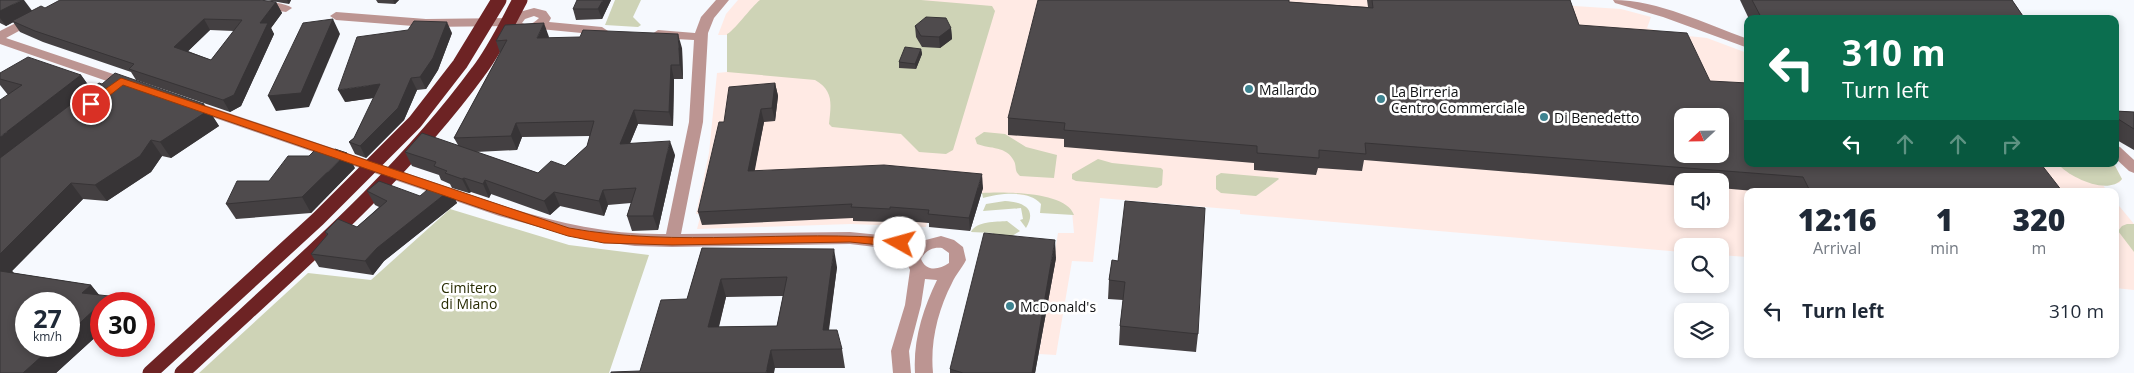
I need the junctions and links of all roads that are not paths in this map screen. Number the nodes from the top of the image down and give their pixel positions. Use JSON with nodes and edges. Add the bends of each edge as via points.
{"nodes":[{"id":1,"x":70,"y":0,"type":"edge"},
{"id":2,"x":233,"y":0,"type":"edge"},
{"id":3,"x":499,"y":0,"type":"edge"},
{"id":4,"x":520,"y":0,"type":"edge"},
{"id":5,"x":542,"y":0,"type":"edge"},
{"id":6,"x":723,"y":0,"type":"edge"},
{"id":7,"x":1619,"y":0,"type":"edge"},
{"id":8,"x":286,"y":8,"type":"dead end"},
{"id":9,"x":534,"y":12,"type":"junction"},
{"id":10,"x":336,"y":16,"type":"dead end"},
{"id":11,"x":515,"y":22,"type":"junction"},
{"id":12,"x":539,"y":25,"type":"junction"},
{"id":13,"x":614,"y":32,"type":"edge"},
{"id":14,"x":643,"y":34,"type":"edge"},
{"id":15,"x":701,"y":37,"type":"junction"},
{"id":16,"x":0,"y":38,"type":"edge"},
{"id":17,"x":1744,"y":42,"type":"edge"},
{"id":18,"x":121,"y":81,"type":"junction"},
{"id":19,"x":140,"y":87,"type":"edge"},
{"id":20,"x":106,"y":93,"type":"edge"},
{"id":21,"x":177,"y":100,"type":"edge"},
{"id":22,"x":2119,"y":154,"type":"edge"},
{"id":23,"x":2134,"y":168,"type":"edge"},
{"id":24,"x":672,"y":241,"type":"junction"},
{"id":25,"x":920,"y":248,"type":"junction"},
{"id":26,"x":918,"y":269,"type":"junction"},
{"id":27,"x":951,"y":270,"type":"junction"},
{"id":28,"x":150,"y":373,"type":"edge"},
{"id":29,"x":182,"y":373,"type":"edge"},
{"id":30,"x":902,"y":373,"type":"edge"},
{"id":31,"x":924,"y":373,"type":"edge"}],
"edges":[{"from":1,"to":16,"type":"street"},
{"from":2,"to":8,"type":"street"},
{"from":3,"to":28,"type":"highway","bridge":true,"via":[[455,71],[416,121],[357,182]]},
{"from":4,"to":29,"type":"highway","bridge":true,"via":[[480,70],[439,123],[381,186]]},
{"from":5,"to":9,"type":"street"},
{"from":6,"to":15,"type":"street","via":[[712,10]]},
{"from":7,"to":17,"type":"street","via":[[1668,14]]},
{"from":9,"to":11,"type":"street","via":[[520,16]]},
{"from":9,"to":12,"type":"street","via":[[545,18]]},
{"from":10,"to":11,"type":"street","via":[[417,22]]},
{"from":11,"to":12,"type":"street","via":[[524,29]]},
{"from":12,"to":13,"type":"street"},
{"from":14,"to":15,"type":"street"},
{"from":15,"to":24,"type":"street","via":[[699,104]]},
{"from":16,"to":18,"type":"street"},
{"from":18,"to":19,"type":"street"},
{"from":18,"to":20,"type":"street"},
{"from":21,"to":24,"type":"street","via":[[568,232],[604,238]]},
{"from":22,"to":23,"type":"street"},
{"from":24,"to":25,"type":"street","via":[[850,238]]},
{"from":25,"to":26,"type":"street","via":[[913,259]]},
{"from":25,"to":27,"type":"street","via":[[933,243],[953,247],[959,261]]},
{"from":26,"to":27,"type":"street","via":[[930,274]]},
{"from":26,"to":30,"type":"street","via":[[913,306],[900,351]]},
{"from":27,"to":31,"type":"street","via":[[940,291],[925,344]]}]}
